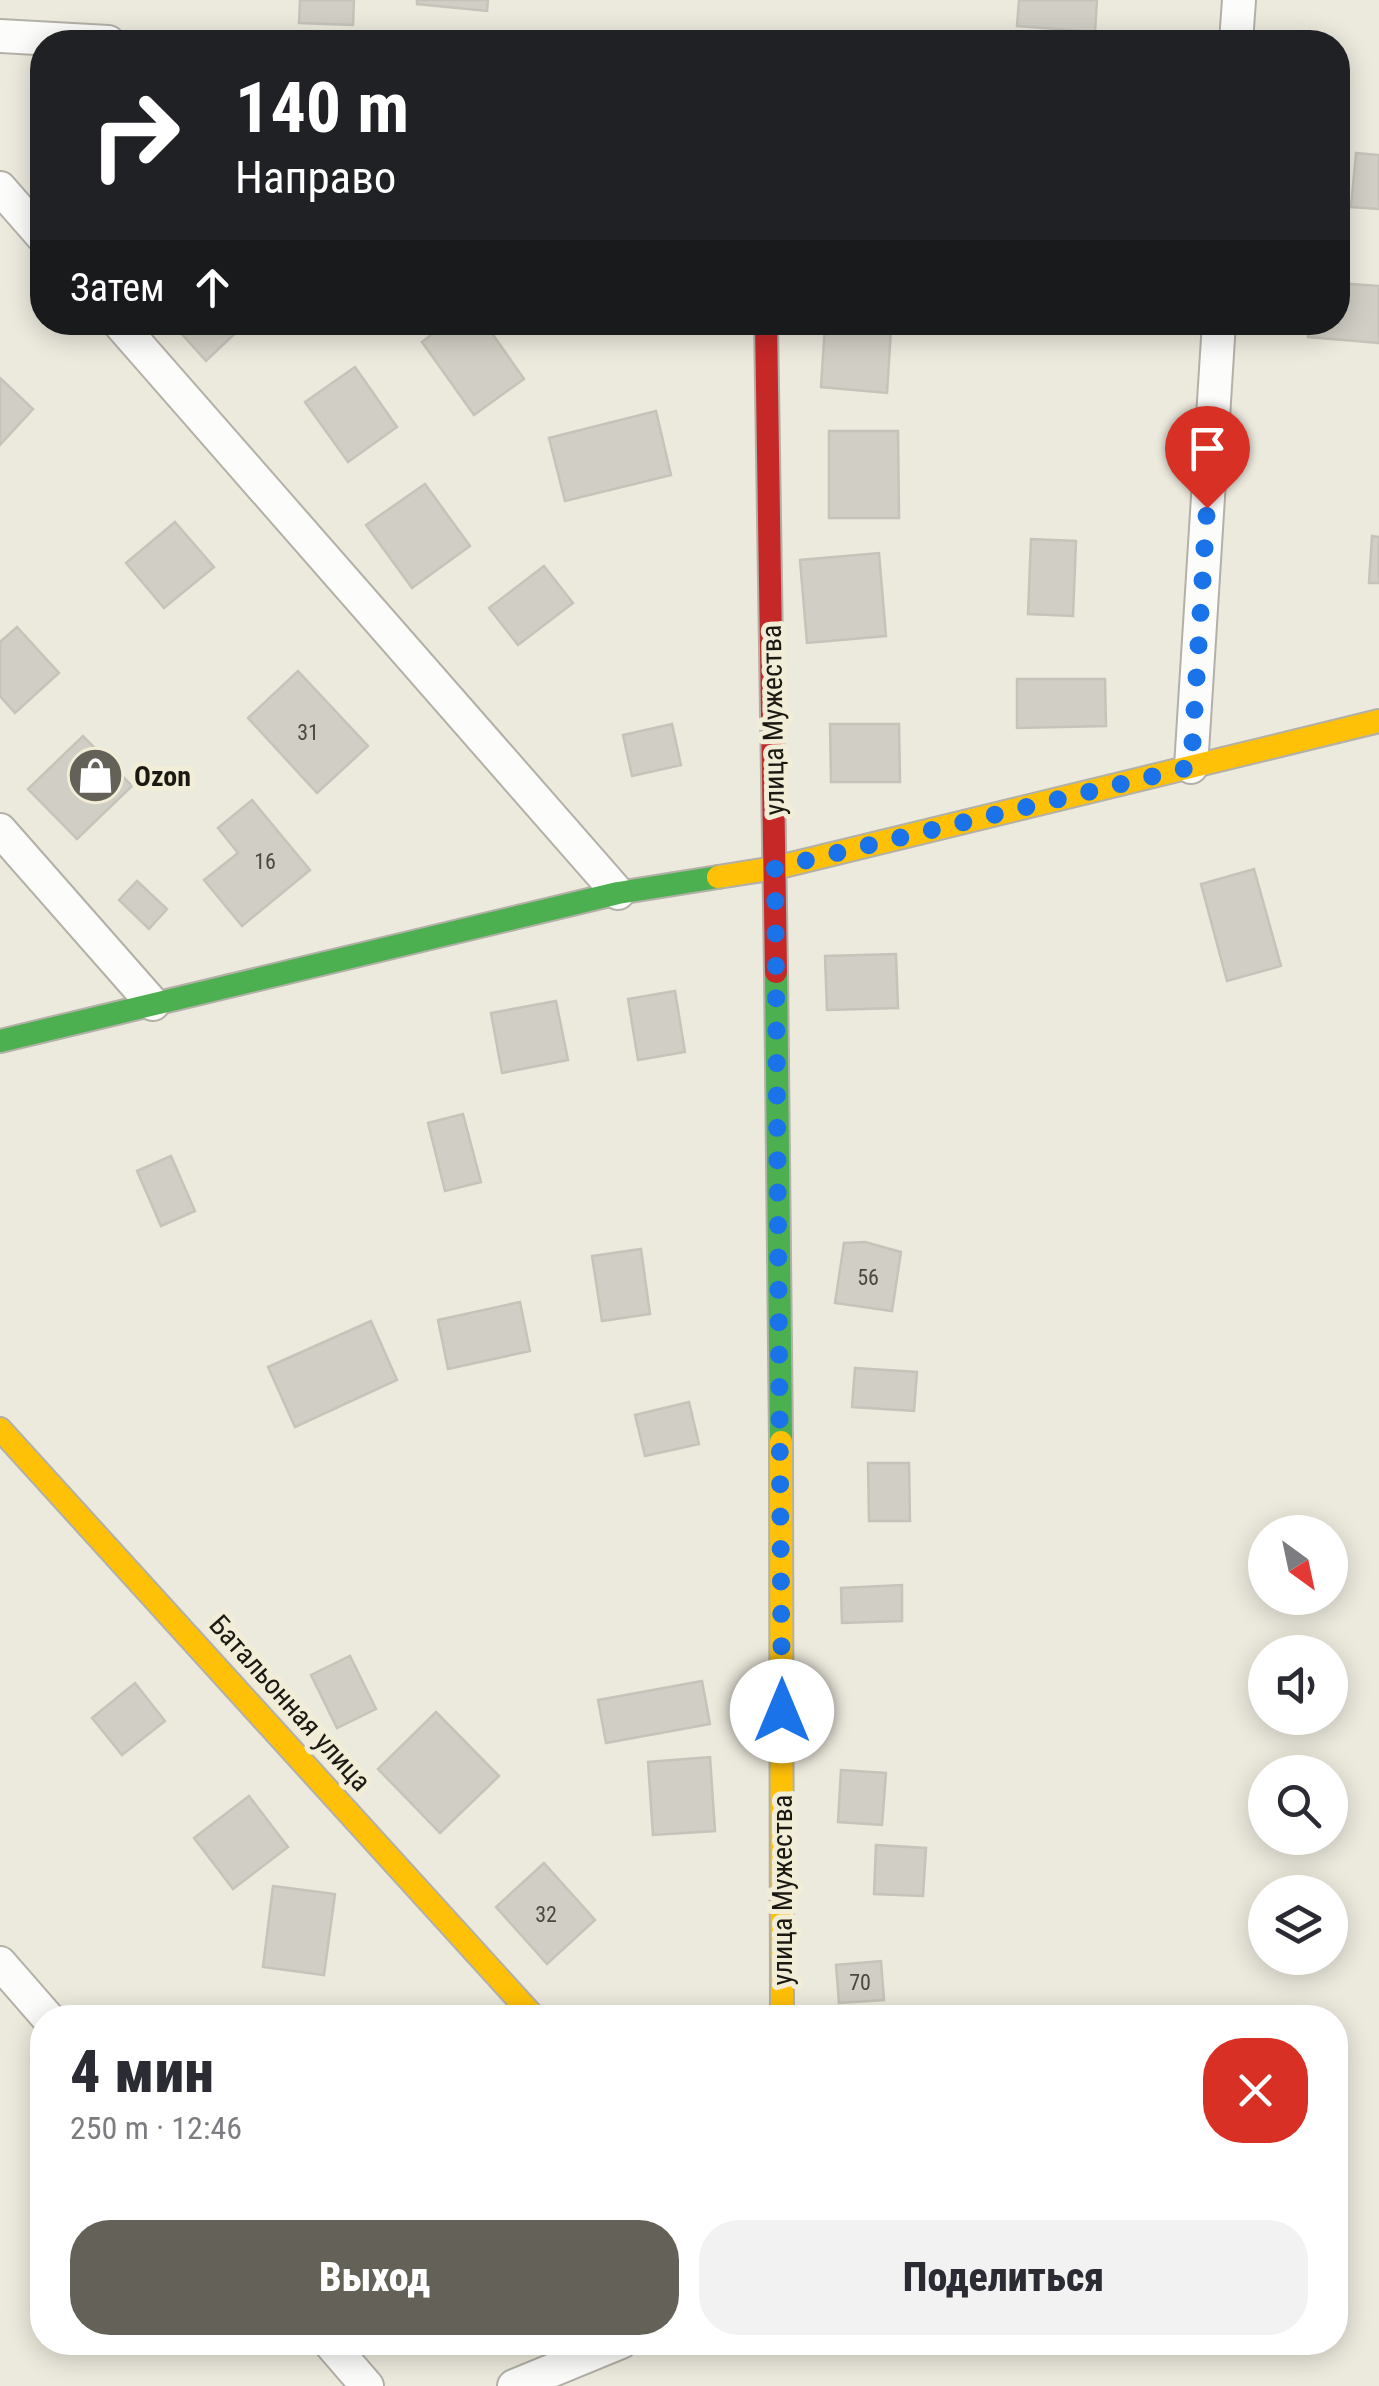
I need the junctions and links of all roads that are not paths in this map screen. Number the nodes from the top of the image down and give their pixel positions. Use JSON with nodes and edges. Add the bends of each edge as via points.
{"nodes":[{"id":1,"x":1238,"y":0,"type":"edge"},
{"id":2,"x":1237,"y":30,"type":"edge"},
{"id":3,"x":0,"y":36,"type":"edge"},
{"id":4,"x":30,"y":38,"type":"edge"},
{"id":5,"x":0,"y":188,"type":"edge"},
{"id":6,"x":30,"y":222,"type":"edge"},
{"id":7,"x":129,"y":335,"type":"edge"},
{"id":8,"x":766,"y":335,"type":"edge"},
{"id":9,"x":1217,"y":335,"type":"edge"},
{"id":10,"x":1379,"y":721,"type":"edge"},
{"id":11,"x":1191,"y":767,"type":"junction"},
{"id":12,"x":0,"y":830,"type":"edge"},
{"id":13,"x":775,"y":868,"type":"junction"},
{"id":14,"x":618,"y":893,"type":"junction"},
{"id":15,"x":153,"y":1004,"type":"junction"},
{"id":16,"x":0,"y":1041,"type":"edge"},
{"id":17,"x":0,"y":1429,"type":"edge"},
{"id":18,"x":0,"y":1963,"type":"edge"},
{"id":19,"x":37,"y":2005,"type":"edge"},
{"id":20,"x":523,"y":2005,"type":"edge"},
{"id":21,"x":782,"y":2005,"type":"edge"},
{"id":22,"x":340,"y":2355,"type":"edge"},
{"id":23,"x":589,"y":2355,"type":"edge"},
{"id":24,"x":367,"y":2386,"type":"edge"},
{"id":25,"x":514,"y":2386,"type":"edge"}],
"edges":[{"from":1,"to":2,"type":"street"},
{"from":3,"to":4,"type":"street"},
{"from":5,"to":6,"type":"street"},
{"from":7,"to":14,"type":"street"},
{"from":8,"to":13,"type":"street","name":"улица Мужества"},
{"from":9,"to":11,"type":"street"},
{"from":10,"to":11,"type":"street"},
{"from":11,"to":13,"type":"street"},
{"from":12,"to":15,"type":"street"},
{"from":13,"to":14,"type":"street"},
{"from":13,"to":21,"type":"street","name":"улица Мужества"},
{"from":14,"to":15,"type":"street"},
{"from":15,"to":16,"type":"street"},
{"from":17,"to":20,"type":"street","name":"Батальонная улица"},
{"from":18,"to":19,"type":"street"},
{"from":22,"to":24,"type":"street"},
{"from":23,"to":25,"type":"street"}]}
